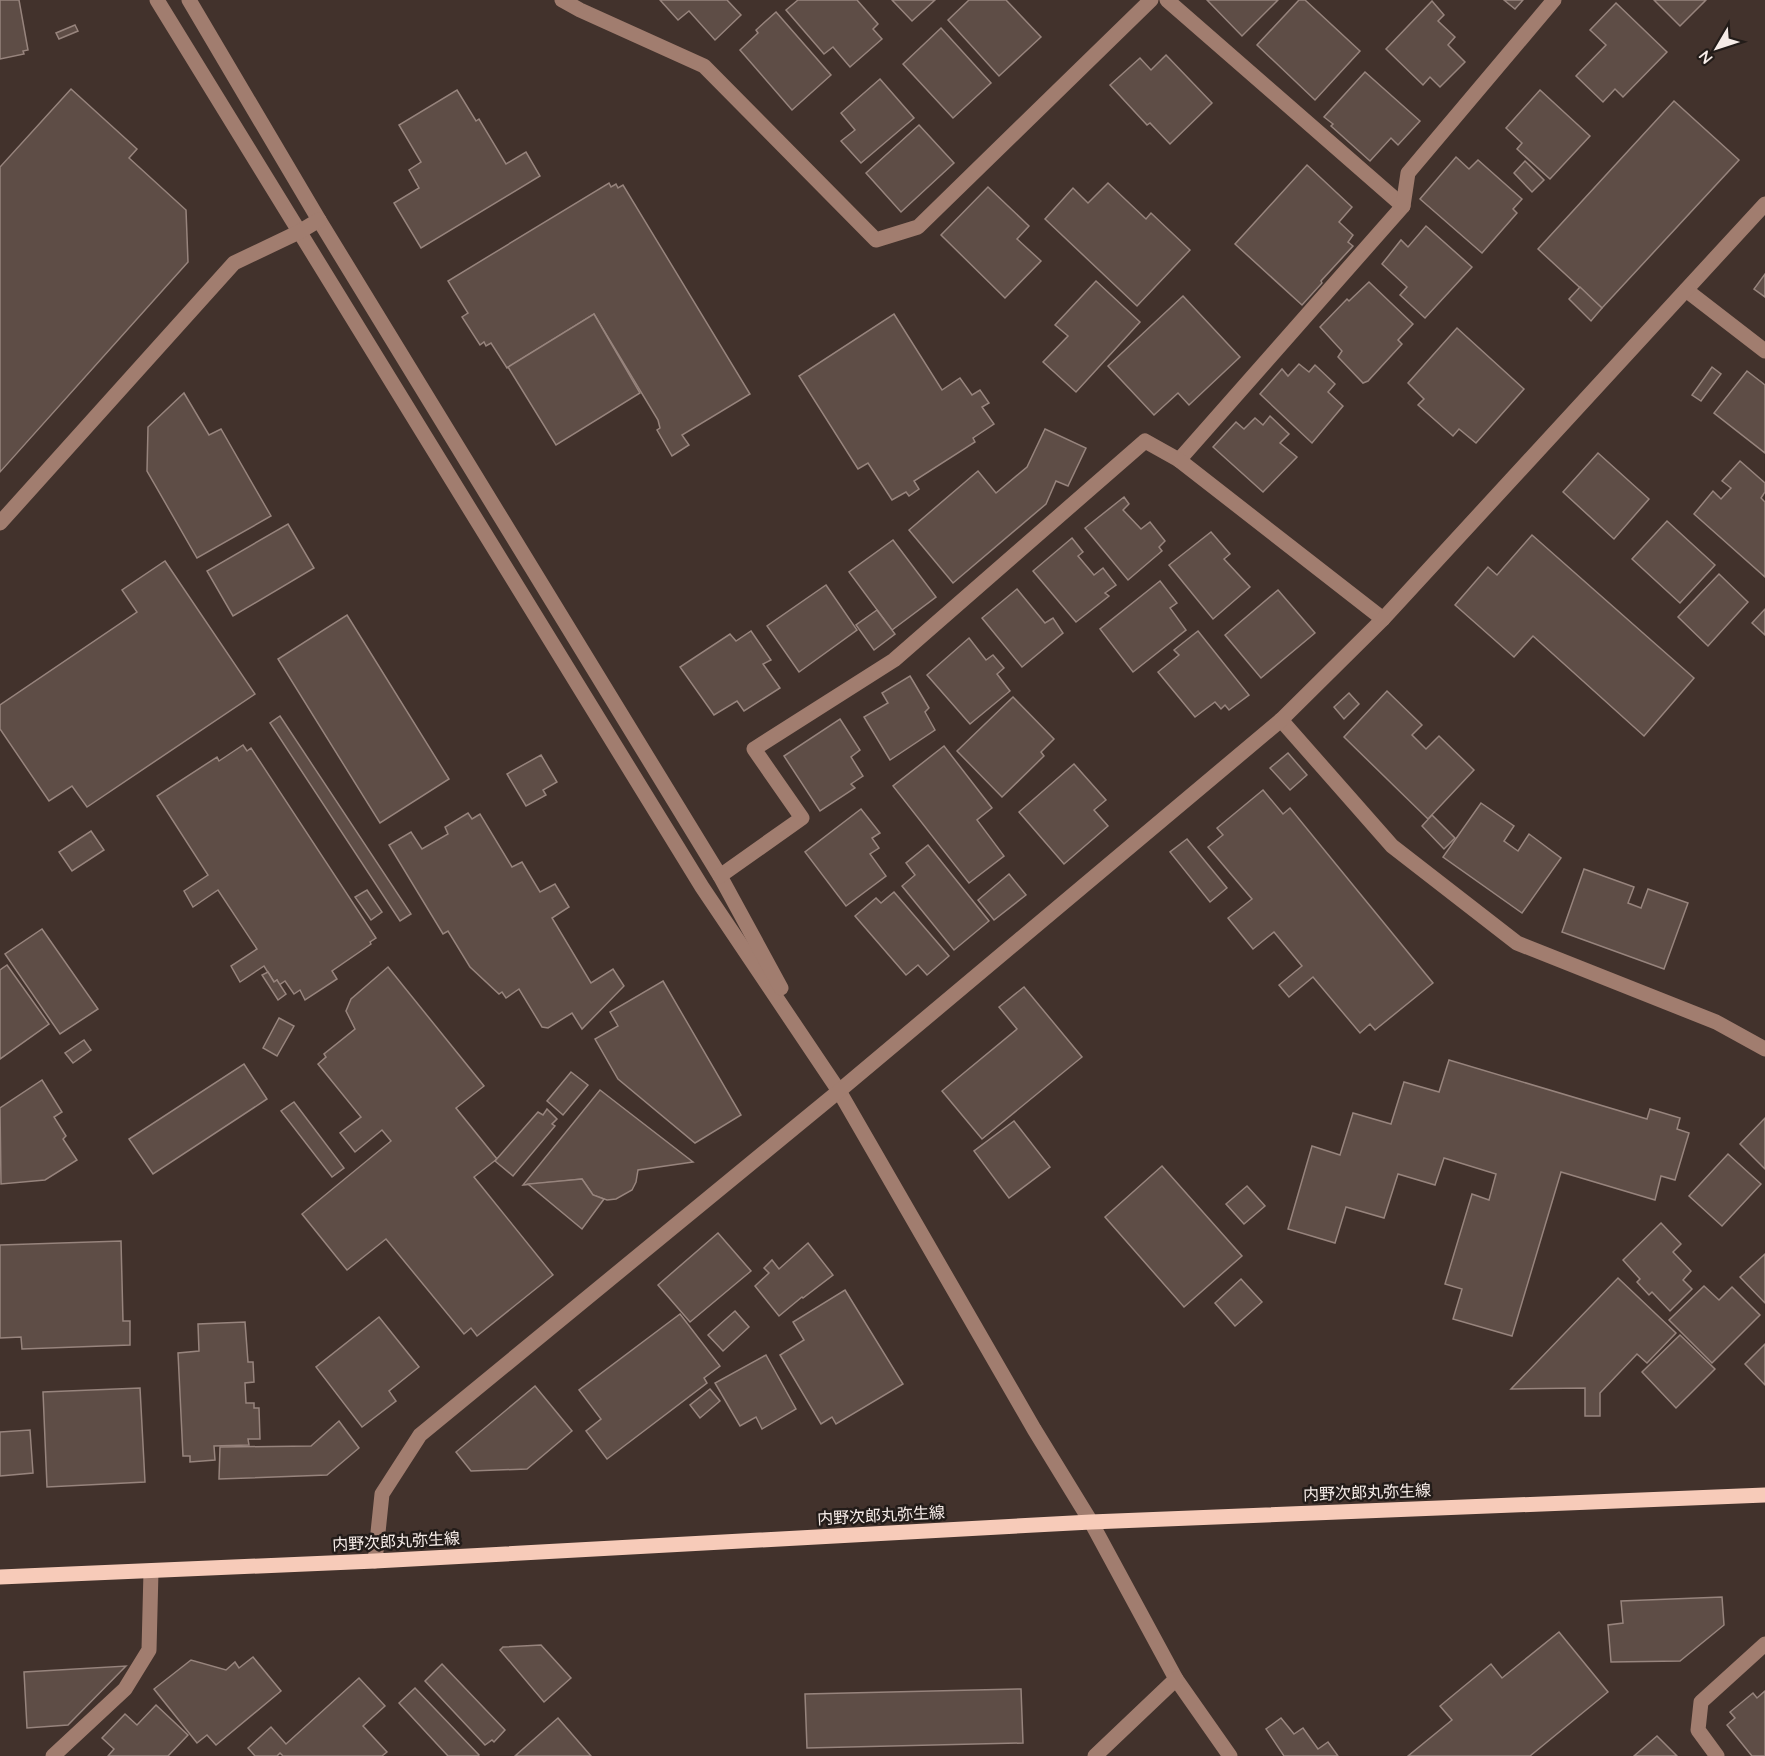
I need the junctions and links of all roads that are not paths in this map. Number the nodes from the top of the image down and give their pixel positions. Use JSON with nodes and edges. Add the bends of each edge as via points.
{"nodes":[{"id":1,"x":157,"y":0,"type":"edge"},
{"id":2,"x":189,"y":0,"type":"edge"},
{"id":3,"x":562,"y":0,"type":"edge"},
{"id":4,"x":1151,"y":0,"type":"edge"},
{"id":5,"x":1167,"y":0,"type":"edge"},
{"id":6,"x":1554,"y":0,"type":"edge"},
{"id":7,"x":585,"y":5,"type":"edge"},
{"id":8,"x":1765,"y":204,"type":"edge"},
{"id":9,"x":1403,"y":206,"type":"junction"},
{"id":10,"x":319,"y":220,"type":"junction"},
{"id":11,"x":299,"y":232,"type":"junction"},
{"id":12,"x":1686,"y":290,"type":"junction"},
{"id":13,"x":1765,"y":351,"type":"edge"},
{"id":14,"x":1179,"y":460,"type":"junction"},
{"id":15,"x":0,"y":523,"type":"edge"},
{"id":16,"x":1383,"y":620,"type":"junction"},
{"id":17,"x":1281,"y":720,"type":"junction"},
{"id":18,"x":720,"y":876,"type":"junction"},
{"id":19,"x":1765,"y":1049,"type":"edge"},
{"id":20,"x":823,"y":1066,"type":"junction"},
{"id":21,"x":839,"y":1091,"type":"junction"},
{"id":22,"x":1765,"y":1495,"type":"edge"},
{"id":23,"x":1091,"y":1522,"type":"junction"},
{"id":24,"x":375,"y":1561,"type":"junction"},
{"id":25,"x":151,"y":1571,"type":"junction"},
{"id":26,"x":0,"y":1577,"type":"edge"},
{"id":27,"x":1765,"y":1644,"type":"edge"},
{"id":28,"x":1176,"y":1679,"type":"junction"},
{"id":29,"x":53,"y":1756,"type":"edge"},
{"id":30,"x":1095,"y":1756,"type":"edge"},
{"id":31,"x":1230,"y":1756,"type":"edge"},
{"id":32,"x":1718,"y":1756,"type":"edge"}],
"edges":[{"from":1,"to":11,"type":"street"},
{"from":2,"to":10,"type":"street"},
{"from":3,"to":7,"type":"street"},
{"from":4,"to":7,"type":"street","via":[[918,227],[876,240],[704,66]]},
{"from":5,"to":9,"type":"street"},
{"from":6,"to":9,"type":"street","via":[[1408,173]]},
{"from":8,"to":12,"type":"street"},
{"from":9,"to":14,"type":"street"},
{"from":10,"to":11,"type":"street"},
{"from":10,"to":18,"type":"street"},
{"from":11,"to":15,"type":"street","via":[[234,263]]},
{"from":11,"to":20,"type":"street","via":[[702,886]]},
{"from":12,"to":13,"type":"street"},
{"from":12,"to":16,"type":"street"},
{"from":14,"to":16,"type":"street"},
{"from":14,"to":18,"type":"street","via":[[1145,441],[894,660],[754,748],[802,818]]},
{"from":16,"to":17,"type":"street"},
{"from":17,"to":19,"type":"street","via":[[1392,846],[1517,943],[1716,1022]]},
{"from":17,"to":21,"type":"street"},
{"from":18,"to":20,"type":"street"},
{"from":20,"to":21,"type":"street"},
{"from":21,"to":23,"type":"street"},
{"from":21,"to":24,"type":"street","via":[[420,1435],[382,1494]]},
{"from":22,"to":23,"type":"main road","name":"内野次郎丸弥生線"},
{"from":23,"to":24,"type":"main road","name":"内野次郎丸弥生線"},
{"from":23,"to":28,"type":"street"},
{"from":24,"to":25,"type":"main road","name":"内野次郎丸弥生線"},
{"from":25,"to":26,"type":"main road","name":"内野次郎丸弥生線"},
{"from":25,"to":29,"type":"street","via":[[149,1650],[126,1689]]},
{"from":27,"to":32,"type":"street","via":[[1701,1702],[1698,1730]]},
{"from":28,"to":30,"type":"street"},
{"from":28,"to":31,"type":"street"}]}
